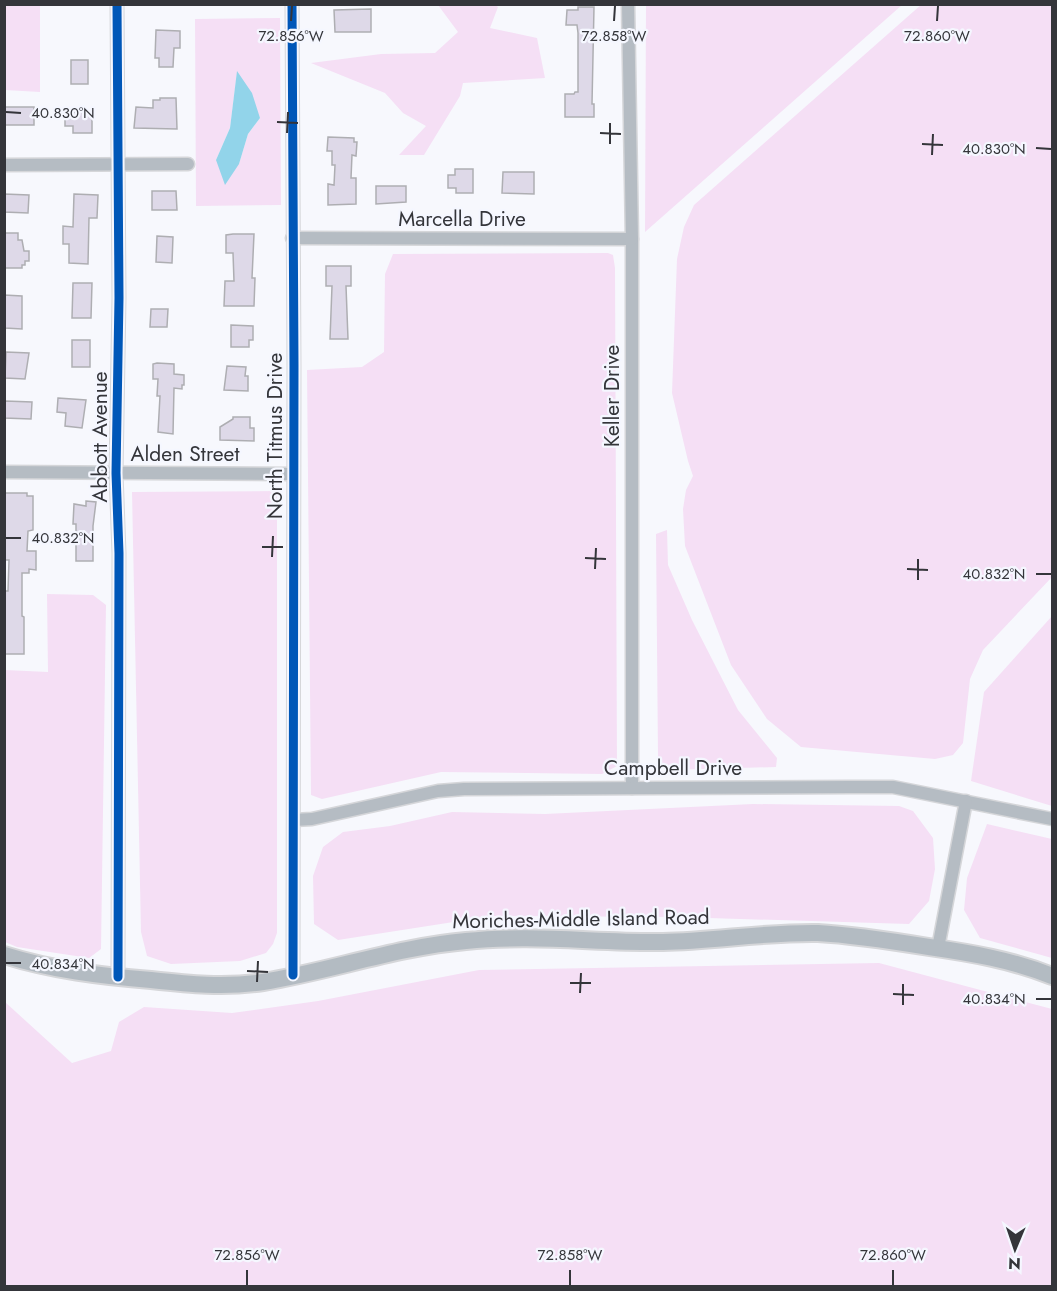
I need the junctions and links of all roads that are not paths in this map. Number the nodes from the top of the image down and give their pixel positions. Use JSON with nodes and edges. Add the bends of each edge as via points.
{"nodes":[{"id":1,"x":117,"y":4,"type":"edge"},
{"id":2,"x":292,"y":4,"type":"edge"},
{"id":3,"x":628,"y":4,"type":"edge"},
{"id":4,"x":188,"y":164,"type":"dead end"},
{"id":5,"x":4,"y":165,"type":"edge"},
{"id":6,"x":118,"y":165,"type":"junction"},
{"id":7,"x":292,"y":238,"type":"junction"},
{"id":8,"x":632,"y":239,"type":"junction"},
{"id":9,"x":4,"y":472,"type":"edge"},
{"id":10,"x":116,"y":473,"type":"junction"},
{"id":11,"x":292,"y":474,"type":"junction"},
{"id":12,"x":632,"y":788,"type":"junction"},
{"id":13,"x":966,"y":801,"type":"junction"},
{"id":14,"x":1053,"y":819,"type":"edge"},
{"id":15,"x":294,"y":820,"type":"junction"},
{"id":16,"x":938,"y":948,"type":"junction"},
{"id":17,"x":4,"y":955,"type":"edge"},
{"id":18,"x":293,"y":975,"type":"junction"},
{"id":19,"x":1053,"y":976,"type":"edge"},
{"id":20,"x":118,"y":978,"type":"junction"}],
"edges":[{"from":1,"to":6,"type":"street","name":"Abbott Avenue"},
{"from":2,"to":7,"type":"street","name":"North Titmus Drive"},
{"from":3,"to":8,"type":"street","name":"Keller Drive"},
{"from":4,"to":6,"type":"street"},
{"from":5,"to":6,"type":"street"},
{"from":6,"to":10,"type":"street","name":"Abbott Avenue"},
{"from":7,"to":8,"type":"street","name":"Marcella Drive"},
{"from":7,"to":11,"type":"street","name":"North Titmus Drive"},
{"from":8,"to":12,"type":"street","name":"Keller Drive"},
{"from":9,"to":10,"type":"street","name":"Alden Street"},
{"from":10,"to":11,"type":"street","name":"Alden Street"},
{"from":10,"to":20,"type":"street","name":"Abbott Avenue"},
{"from":11,"to":15,"type":"street","name":"North Titmus Drive"},
{"from":12,"to":13,"type":"street","name":"Campbell Drive","via":[[893,787]]},
{"from":12,"to":15,"type":"street","name":"Campbell Drive","via":[[438,791]]},
{"from":13,"to":14,"type":"street","name":"Campbell Drive"},
{"from":13,"to":16,"type":"street"},
{"from":15,"to":18,"type":"street","name":"North Titmus Drive"},
{"from":16,"to":18,"type":"main road","name":"Moriches-Middle Island Road","via":[[817,933],[663,942],[525,938],[424,947]]},
{"from":16,"to":19,"type":"main road","name":"Moriches-Middle Island Road","via":[[1010,961]]},
{"from":17,"to":20,"type":"main road","name":"Moriches-Middle Island Road","via":[[52,968]]},
{"from":18,"to":20,"type":"main road","name":"Moriches-Middle Island Road","via":[[238,985]]}]}
